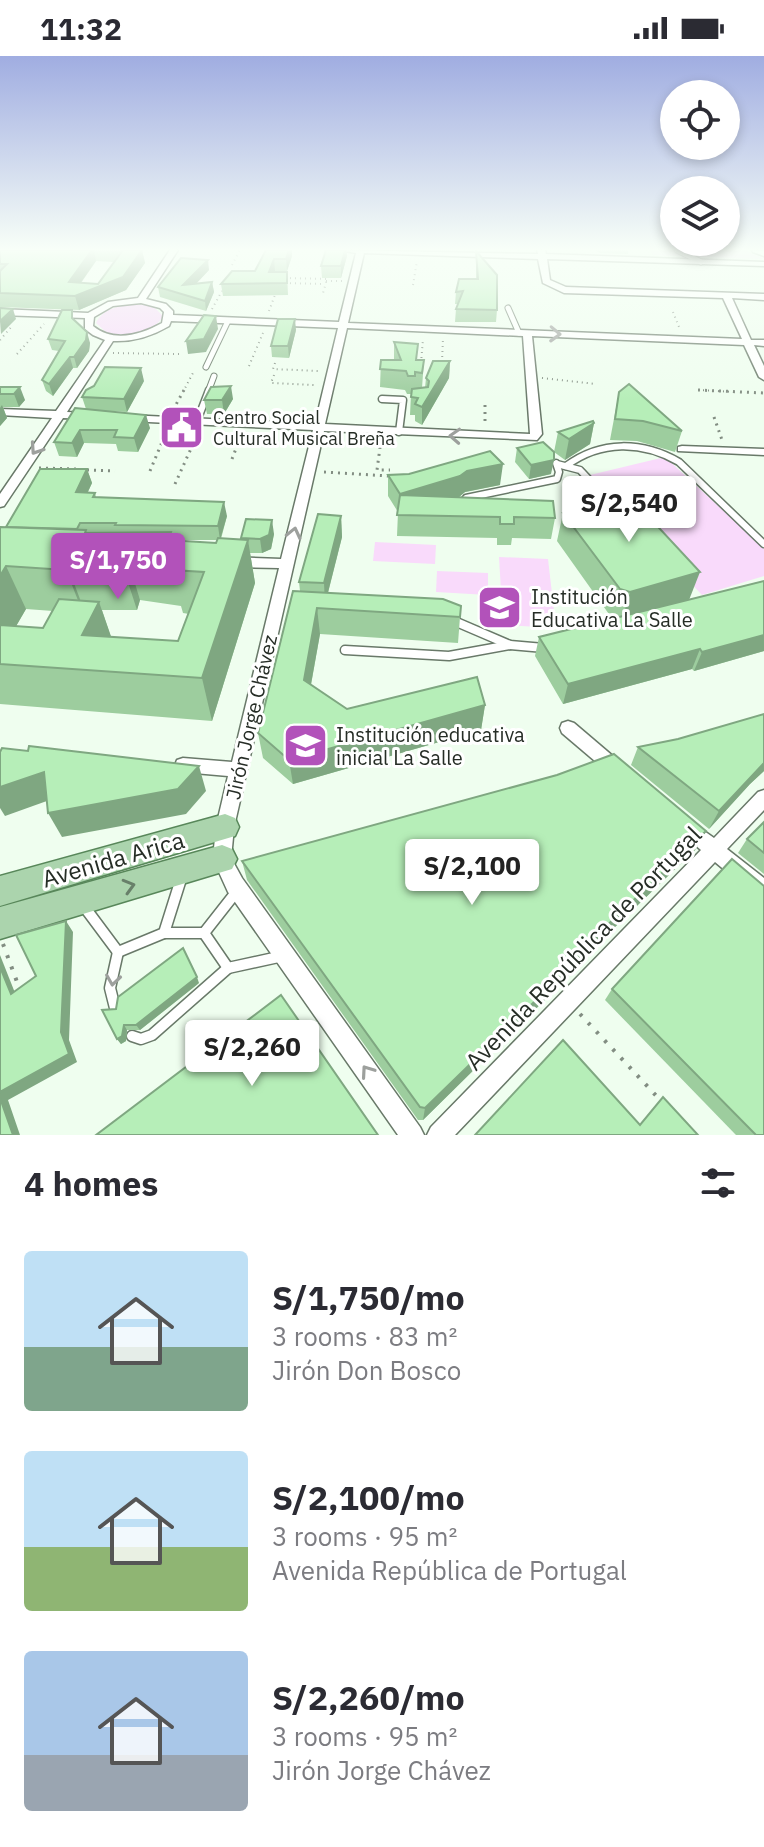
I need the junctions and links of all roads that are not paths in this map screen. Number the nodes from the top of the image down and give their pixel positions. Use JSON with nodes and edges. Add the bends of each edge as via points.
{"nodes":[{"id":1,"x":138,"y":300,"type":"edge"},
{"id":2,"x":142,"y":300,"type":"edge"},
{"id":3,"x":349,"y":300,"type":"edge"},
{"id":4,"x":728,"y":300,"type":"edge"},
{"id":5,"x":508,"y":308,"type":"dead end"},
{"id":6,"x":0,"y":312,"type":"edge"},
{"id":7,"x":90,"y":316,"type":"junction"},
{"id":8,"x":169,"y":318,"type":"junction"},
{"id":9,"x":228,"y":321,"type":"junction"},
{"id":10,"x":343,"y":325,"type":"junction"},
{"id":11,"x":523,"y":333,"type":"junction"},
{"id":12,"x":111,"y":338,"type":"junction"},
{"id":13,"x":748,"y":343,"type":"junction"},
{"id":14,"x":764,"y":343,"type":"edge"},
{"id":15,"x":206,"y":367,"type":"dead end"},
{"id":16,"x":214,"y":376,"type":"dead end"},
{"id":17,"x":764,"y":377,"type":"edge"},
{"id":18,"x":382,"y":399,"type":"dead end"},
{"id":19,"x":403,"y":400,"type":"junction"},
{"id":20,"x":413,"y":401,"type":"edge"},
{"id":21,"x":0,"y":412,"type":"edge"},
{"id":22,"x":59,"y":415,"type":"junction"},
{"id":23,"x":106,"y":417,"type":"edge"},
{"id":24,"x":121,"y":418,"type":"edge"},
{"id":25,"x":200,"y":422,"type":"junction"},
{"id":26,"x":319,"y":427,"type":"junction"},
{"id":27,"x":399,"y":432,"type":"junction"},
{"id":28,"x":533,"y":438,"type":"junction"},
{"id":29,"x":682,"y":449,"type":"dead end"},
{"id":30,"x":542,"y":451,"type":"edge"},
{"id":31,"x":764,"y":452,"type":"edge"},
{"id":32,"x":549,"y":457,"type":"edge"},
{"id":33,"x":561,"y":465,"type":"junction"},
{"id":34,"x":0,"y":503,"type":"edge"},
{"id":35,"x":461,"y":513,"type":"edge"},
{"id":36,"x":622,"y":515,"type":"edge"},
{"id":37,"x":764,"y":544,"type":"edge"},
{"id":38,"x":220,"y":561,"type":"edge"},
{"id":39,"x":287,"y":564,"type":"junction"},
{"id":40,"x":449,"y":619,"type":"edge"},
{"id":41,"x":510,"y":645,"type":"junction"},
{"id":42,"x":556,"y":645,"type":"edge"},
{"id":43,"x":345,"y":650,"type":"dead end"},
{"id":44,"x":568,"y":728,"type":"dead end"},
{"id":45,"x":159,"y":763,"type":"edge"},
{"id":46,"x":239,"y":770,"type":"junction"},
{"id":47,"x":630,"y":780,"type":"edge"},
{"id":48,"x":764,"y":798,"type":"edge"},
{"id":49,"x":678,"y":820,"type":"edge"},
{"id":50,"x":225,"y":827,"type":"junction"},
{"id":51,"x":714,"y":850,"type":"junction"},
{"id":52,"x":222,"y":859,"type":"junction"},
{"id":53,"x":184,"y":871,"type":"junction"},
{"id":54,"x":238,"y":889,"type":"junction"},
{"id":55,"x":764,"y":890,"type":"edge"},
{"id":56,"x":0,"y":891,"type":"edge"},
{"id":57,"x":80,"y":900,"type":"junction"},
{"id":58,"x":0,"y":923,"type":"edge"},
{"id":59,"x":164,"y":933,"type":"junction"},
{"id":60,"x":204,"y":933,"type":"junction"},
{"id":61,"x":118,"y":952,"type":"junction"},
{"id":62,"x":285,"y":955,"type":"junction"},
{"id":63,"x":228,"y":968,"type":"junction"},
{"id":64,"x":115,"y":1008,"type":"edge"},
{"id":65,"x":132,"y":1036,"type":"dead end"},
{"id":66,"x":412,"y":1135,"type":"edge"},
{"id":67,"x":439,"y":1135,"type":"edge"}],
"edges":[{"from":1,"to":7,"type":"street","via":[[111,304]]},
{"from":2,"to":8,"type":"street","via":[[163,306]]},
{"from":3,"to":10,"type":"street","name":"Jirón Jorge Chávez"},
{"from":4,"to":13,"type":"street"},
{"from":5,"to":11,"type":"lane"},
{"from":6,"to":7,"type":"street"},
{"from":7,"to":12,"type":"street","via":[[92,332]]},
{"from":8,"to":9,"type":"street"},
{"from":8,"to":12,"type":"street","via":[[148,333]]},
{"from":9,"to":10,"type":"street"},
{"from":9,"to":15,"type":"lane"},
{"from":10,"to":11,"type":"street"},
{"from":10,"to":26,"type":"street","name":"Jirón Jorge Chávez"},
{"from":11,"to":13,"type":"street","one_way":true},
{"from":11,"to":28,"type":"street"},
{"from":12,"to":22,"type":"street"},
{"from":13,"to":14,"type":"street"},
{"from":13,"to":17,"type":"street"},
{"from":16,"to":25,"type":"lane"},
{"from":18,"to":19,"type":"lane"},
{"from":19,"to":20,"type":"lane"},
{"from":19,"to":27,"type":"lane"},
{"from":21,"to":22,"type":"street"},
{"from":22,"to":23,"type":"street"},
{"from":22,"to":34,"type":"street","one_way":true},
{"from":24,"to":25,"type":"street"},
{"from":25,"to":26,"type":"street"},
{"from":26,"to":27,"type":"street"},
{"from":39,"to":26,"type":"street","name":"Jirón Jorge Chávez","one_way":true},
{"from":28,"to":27,"type":"street","one_way":true},
{"from":28,"to":30,"type":"lane"},
{"from":29,"to":31,"type":"street"},
{"from":32,"to":33,"type":"lane"},
{"from":33,"to":35,"type":"lane","via":[[557,479],[466,498],[459,506]]},
{"from":33,"to":36,"type":"lane","via":[[580,470]]},
{"from":33,"to":37,"type":"lane","via":[[594,448],[621,445],[665,452]]},
{"from":38,"to":39,"type":"street"},
{"from":39,"to":46,"type":"street","name":"Jirón Jorge Chávez","via":[[281,609]]},
{"from":40,"to":41,"type":"lane"},
{"from":41,"to":42,"type":"lane"},
{"from":41,"to":43,"type":"lane","via":[[451,658]]},
{"from":44,"to":47,"type":"street"},
{"from":45,"to":46,"type":"street"},
{"from":46,"to":50,"type":"street","name":"Jirón Jorge Chávez"},
{"from":48,"to":51,"type":"street","name":"Avenida República de Portugal"},
{"from":49,"to":51,"type":"street"},
{"from":50,"to":52,"type":"street","name":"Jirón Jorge Chávez"},
{"from":50,"to":56,"type":"main road","name":"Avenida Arica"},
{"from":51,"to":55,"type":"street"},
{"from":51,"to":67,"type":"street","name":"Avenida República de Portugal"},
{"from":52,"to":53,"type":"main road","name":"Avenida Arica"},
{"from":52,"to":54,"type":"street"},
{"from":57,"to":53,"type":"main road","name":"Avenida Arica","one_way":true},
{"from":53,"to":59,"type":"lane"},
{"from":54,"to":60,"type":"lane"},
{"from":54,"to":62,"type":"street"},
{"from":57,"to":58,"type":"main road","name":"Avenida Arica"},
{"from":57,"to":61,"type":"lane"},
{"from":59,"to":60,"type":"lane"},
{"from":59,"to":61,"type":"lane"},
{"from":60,"to":63,"type":"lane"},
{"from":61,"to":64,"type":"lane","one_way":true,"via":[[110,988]]},
{"from":62,"to":63,"type":"lane"},
{"from":66,"to":62,"type":"street","one_way":true},
{"from":63,"to":65,"type":"lane","via":[[152,1035]]}]}
